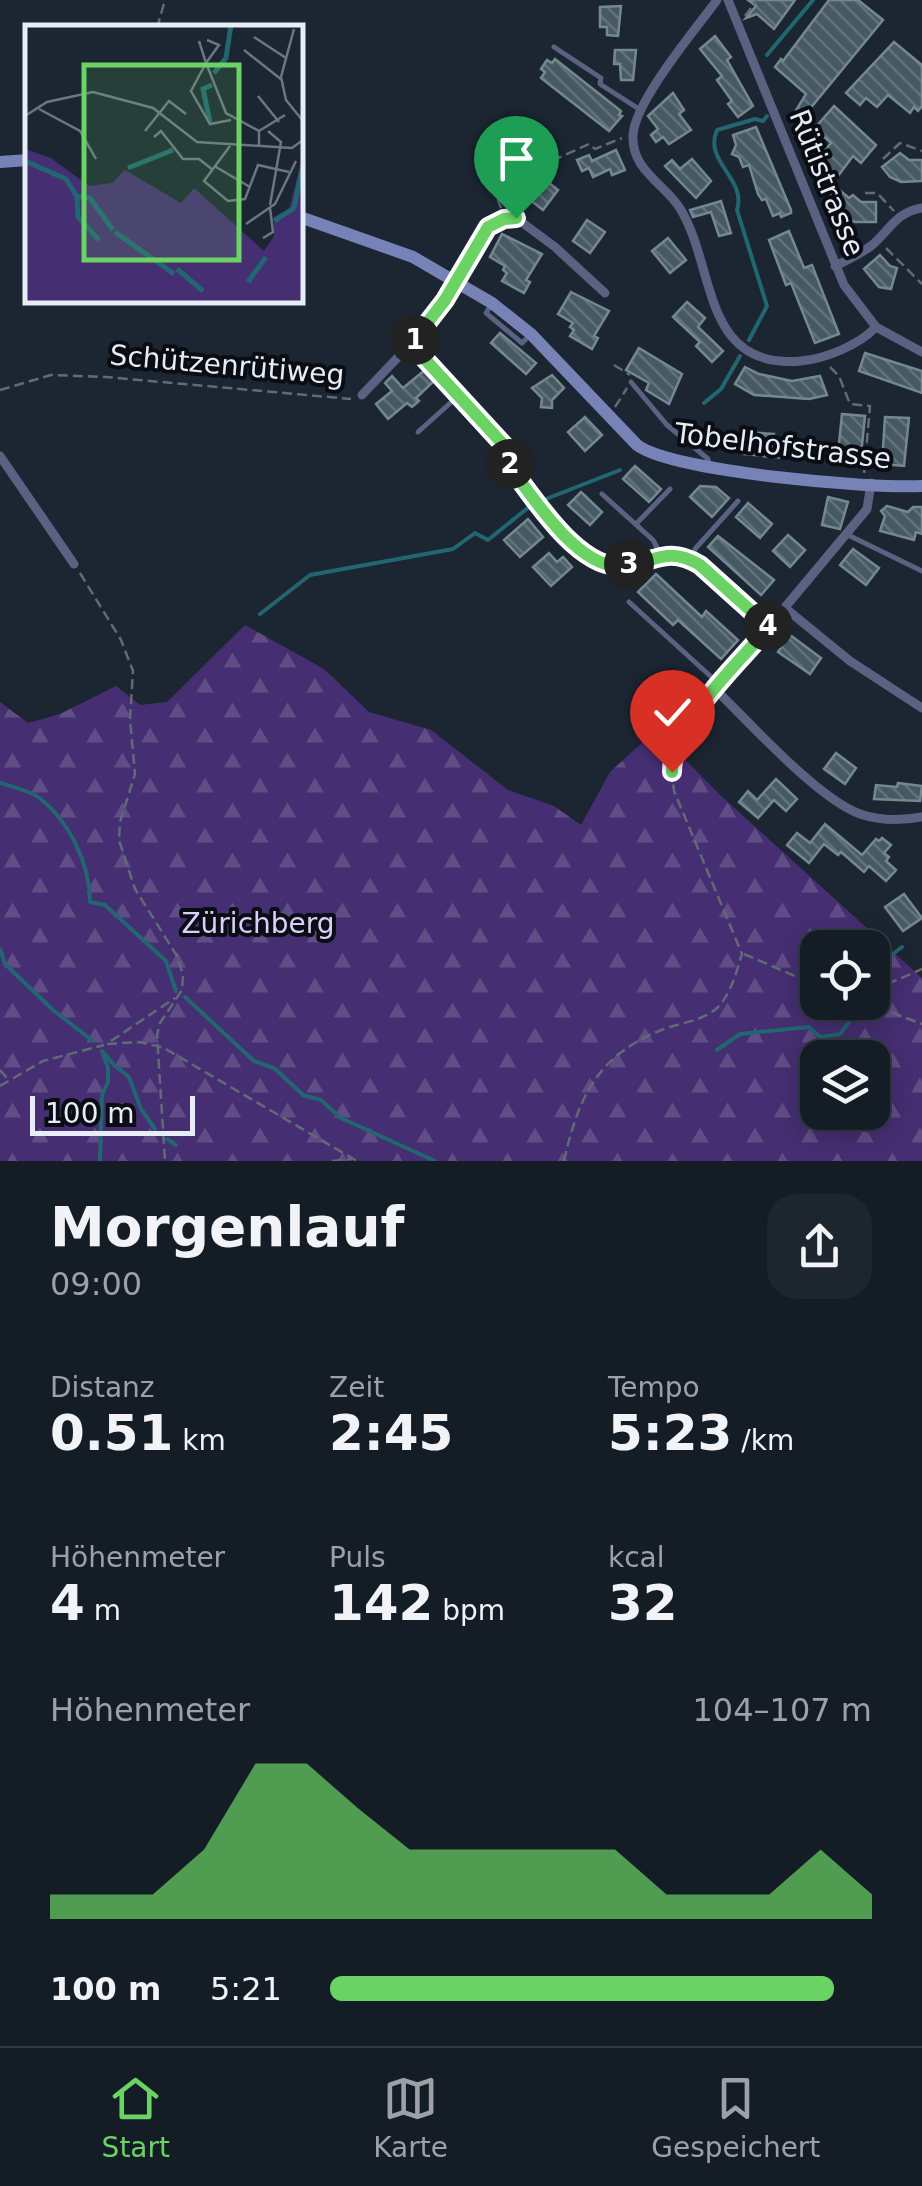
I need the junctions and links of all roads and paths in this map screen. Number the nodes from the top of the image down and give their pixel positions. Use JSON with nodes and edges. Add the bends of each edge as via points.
{"nodes":[{"id":1,"x":165,"y":0,"type":"edge"},
{"id":2,"x":716,"y":0,"type":"edge"},
{"id":3,"x":728,"y":0,"type":"edge"},
{"id":4,"x":757,"y":0,"type":"edge"},
{"id":5,"x":752,"y":8,"type":"dead end"},
{"id":6,"x":158,"y":25,"type":"edge"},
{"id":7,"x":554,"y":47,"type":"dead end"},
{"id":8,"x":639,"y":109,"type":"junction"},
{"id":9,"x":625,"y":136,"type":"dead end"},
{"id":10,"x":922,"y":151,"type":"edge"},
{"id":11,"x":882,"y":159,"type":"dead end"},
{"id":12,"x":25,"y":160,"type":"edge"},
{"id":13,"x":0,"y":162,"type":"edge"},
{"id":14,"x":865,"y":193,"type":"dead end"},
{"id":15,"x":498,"y":200,"type":"dead end"},
{"id":16,"x":922,"y":208,"type":"edge"},
{"id":17,"x":898,"y":216,"type":"junction"},
{"id":18,"x":302,"y":218,"type":"edge"},
{"id":19,"x":879,"y":239,"type":"junction"},
{"id":20,"x":835,"y":266,"type":"junction"},
{"id":21,"x":456,"y":281,"type":"junction"},
{"id":22,"x":922,"y":284,"type":"edge"},
{"id":23,"x":605,"y":293,"type":"dead end"},
{"id":24,"x":876,"y":327,"type":"junction"},
{"id":25,"x":411,"y":344,"type":"junction"},
{"id":26,"x":922,"y":352,"type":"edge"},
{"id":27,"x":824,"y":357,"type":"junction"},
{"id":28,"x":614,"y":365,"type":"dead end"},
{"id":29,"x":631,"y":382,"type":"junction"},
{"id":30,"x":0,"y":390,"type":"edge"},
{"id":31,"x":362,"y":396,"type":"joint"},
{"id":32,"x":458,"y":396,"type":"junction"},
{"id":33,"x":614,"y":408,"type":"dead end"},
{"id":34,"x":418,"y":432,"type":"dead end"},
{"id":35,"x":0,"y":456,"type":"edge"},
{"id":36,"x":710,"y":468,"type":"junction"},
{"id":37,"x":867,"y":483,"type":"junction"},
{"id":38,"x":922,"y":486,"type":"edge"},
{"id":39,"x":670,"y":490,"type":"dead end"},
{"id":40,"x":602,"y":494,"type":"dead end"},
{"id":41,"x":738,"y":501,"type":"dead end"},
{"id":42,"x":636,"y":524,"type":"junction"},
{"id":43,"x":846,"y":534,"type":"junction"},
{"id":44,"x":661,"y":555,"type":"junction"},
{"id":45,"x":691,"y":560,"type":"junction"},
{"id":46,"x":74,"y":564,"type":"joint"},
{"id":47,"x":922,"y":571,"type":"edge"},
{"id":48,"x":628,"y":602,"type":"dead end"},
{"id":49,"x":785,"y":608,"type":"junction"},
{"id":50,"x":769,"y":627,"type":"junction"},
{"id":51,"x":718,"y":687,"type":"junction"},
{"id":52,"x":922,"y":708,"type":"edge"},
{"id":53,"x":922,"y":816,"type":"edge"},
{"id":54,"x":742,"y":954,"type":"junction"},
{"id":55,"x":922,"y":969,"type":"edge"},
{"id":56,"x":800,"y":978,"type":"edge"},
{"id":57,"x":890,"y":982,"type":"edge"},
{"id":58,"x":178,"y":996,"type":"junction"},
{"id":59,"x":890,"y":1012,"type":"edge"},
{"id":60,"x":922,"y":1024,"type":"edge"},
{"id":61,"x":108,"y":1044,"type":"junction"},
{"id":62,"x":157,"y":1046,"type":"junction"},
{"id":63,"x":0,"y":1070,"type":"edge"},
{"id":64,"x":8,"y":1079,"type":"junction"},
{"id":65,"x":0,"y":1086,"type":"edge"},
{"id":66,"x":356,"y":1160,"type":"edge"},
{"id":67,"x":165,"y":1161,"type":"edge"},
{"id":68,"x":332,"y":1161,"type":"edge"},
{"id":69,"x":564,"y":1161,"type":"edge"}],
"edges":[{"from":1,"to":6,"type":"path"},
{"from":2,"to":8,"type":"street"},
{"from":3,"to":20,"type":"street","name":"Rütistrasse"},
{"from":4,"to":5,"type":"path"},
{"from":7,"to":8,"type":"lane"},
{"from":8,"to":27,"type":"street","via":[[637,159],[679,206],[723,328],[752,353],[772,360]]},
{"from":9,"to":15,"type":"path","via":[[546,164],[528,155]]},
{"from":10,"to":11,"type":"path","via":[[900,143]]},
{"from":12,"to":13,"type":"main road"},
{"from":14,"to":17,"type":"path","via":[[877,193]]},
{"from":16,"to":17,"type":"street"},
{"from":17,"to":19,"type":"street"},
{"from":18,"to":21,"type":"main road","name":"Tobelhofstrasse","via":[[412,256]]},
{"from":19,"to":20,"type":"street"},
{"from":19,"to":22,"type":"path"},
{"from":20,"to":24,"type":"street","name":"Rütistrasse"},
{"from":21,"to":23,"type":"street","name":"Schützenrütiweg","via":[[488,227],[516,218]]},
{"from":21,"to":25,"type":"street","name":"Schützenrütiweg"},
{"from":21,"to":36,"type":"main road","name":"Tobelhofstrasse","via":[[530,334],[637,445]]},
{"from":24,"to":26,"type":"street","name":"Rütistrasse"},
{"from":24,"to":27,"type":"street"},
{"from":25,"to":31,"type":"street","name":"Schützenrütiweg"},
{"from":25,"to":32,"type":"path"},
{"from":27,"to":37,"type":"path","via":[[850,404],[870,406]]},
{"from":28,"to":29,"type":"path"},
{"from":29,"to":33,"type":"path"},
{"from":29,"to":36,"type":"lane","via":[[708,458]]},
{"from":30,"to":31,"type":"path","name":"Schützenrütiweg","via":[[51,375],[345,400]]},
{"from":32,"to":34,"type":"lane"},
{"from":32,"to":44,"type":"street","via":[[512,454],[510,467],[549,517],[591,558],[619,566]]},
{"from":35,"to":46,"type":"street"},
{"from":36,"to":37,"type":"main road","name":"Tobelhofstrasse"},
{"from":37,"to":38,"type":"main road","name":"Tobelhofstrasse"},
{"from":37,"to":43,"type":"street","via":[[867,509]]},
{"from":39,"to":42,"type":"lane"},
{"from":40,"to":42,"type":"lane"},
{"from":41,"to":45,"type":"lane"},
{"from":42,"to":44,"type":"lane"},
{"from":43,"to":47,"type":"lane"},
{"from":43,"to":49,"type":"street"},
{"from":44,"to":45,"type":"street"},
{"from":45,"to":50,"type":"street"},
{"from":46,"to":58,"type":"path","via":[[131,663],[135,774],[119,840],[135,888],[180,965]]},
{"from":48,"to":51,"type":"lane"},
{"from":49,"to":50,"type":"street"},
{"from":49,"to":52,"type":"street"},
{"from":50,"to":51,"type":"street"},
{"from":51,"to":53,"type":"street","via":[[782,756],[842,804],[899,821]]},
{"from":51,"to":54,"type":"path","via":[[678,739],[673,782]]},
{"from":54,"to":56,"type":"path"},
{"from":54,"to":69,"type":"path","via":[[716,1008],[647,1036],[607,1066],[577,1108]]},
{"from":55,"to":57,"type":"path"},
{"from":58,"to":61,"type":"path"},
{"from":58,"to":62,"type":"path","via":[[158,1026]]},
{"from":59,"to":60,"type":"path"},
{"from":61,"to":62,"type":"path"},
{"from":61,"to":64,"type":"path","via":[[44,1060]]},
{"from":62,"to":66,"type":"path"},
{"from":62,"to":67,"type":"path"},
{"from":63,"to":64,"type":"path"},
{"from":64,"to":65,"type":"path"},
{"from":66,"to":68,"type":"path"}]}
